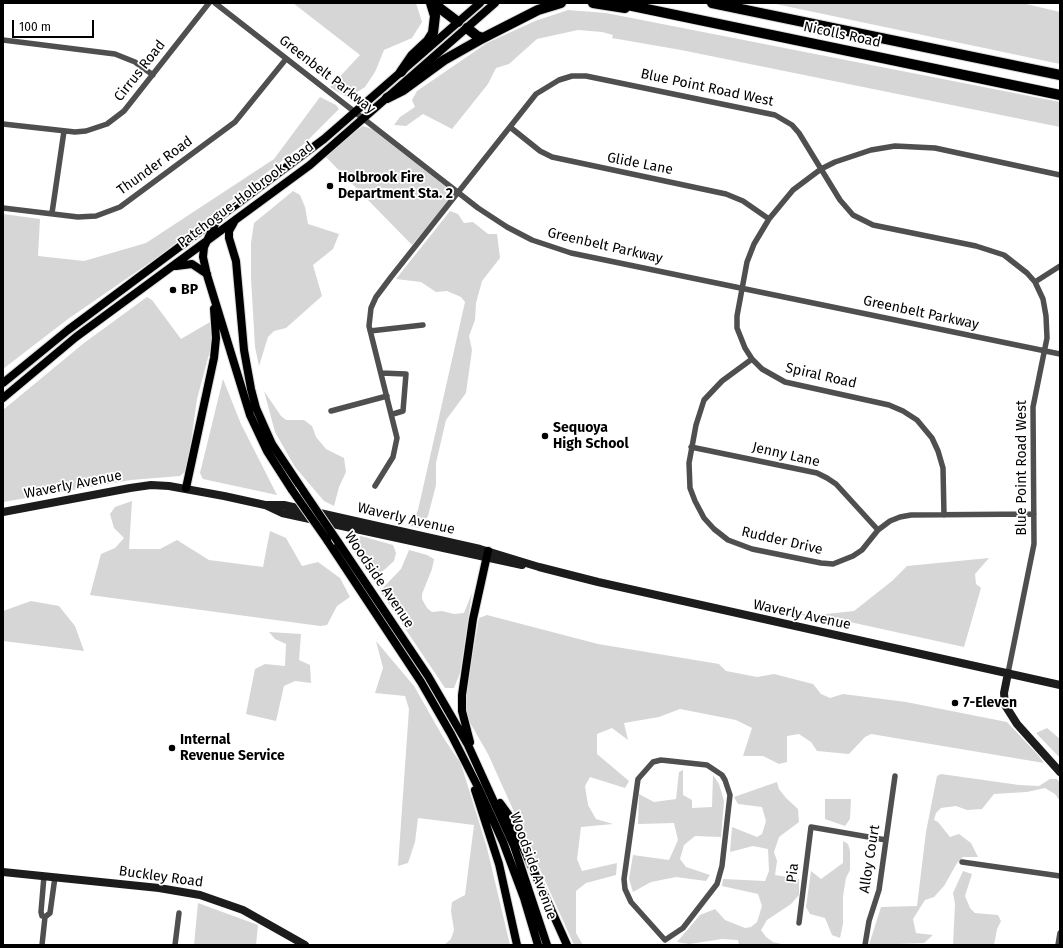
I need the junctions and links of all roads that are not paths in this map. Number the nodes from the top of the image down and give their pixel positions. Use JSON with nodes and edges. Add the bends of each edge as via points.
{"nodes":[{"id":1,"x":209,"y":3,"type":"edge"},
{"id":2,"x":215,"y":3,"type":"edge"},
{"id":3,"x":432,"y":3,"type":"edge"},
{"id":4,"x":480,"y":3,"type":"edge"},
{"id":5,"x":495,"y":3,"type":"edge"},
{"id":6,"x":561,"y":3,"type":"edge"},
{"id":7,"x":593,"y":3,"type":"edge"},
{"id":8,"x":618,"y":3,"type":"edge"},
{"id":9,"x":712,"y":3,"type":"edge"},
{"id":10,"x":733,"y":3,"type":"edge"},
{"id":11,"x":655,"y":11,"type":"junction"},
{"id":12,"x":768,"y":15,"type":"junction"},
{"id":13,"x":458,"y":22,"type":"junction"},
{"id":14,"x":467,"y":28,"type":"junction"},
{"id":15,"x":483,"y":38,"type":"junction"},
{"id":16,"x":3,"y":40,"type":"edge"},
{"id":17,"x":286,"y":59,"type":"junction"},
{"id":18,"x":401,"y":72,"type":"junction"},
{"id":19,"x":153,"y":75,"type":"junction"},
{"id":20,"x":1060,"y":75,"type":"edge"},
{"id":21,"x":1060,"y":95,"type":"edge"},
{"id":22,"x":388,"y":98,"type":"junction"},
{"id":23,"x":356,"y":112,"type":"junction"},
{"id":24,"x":364,"y":118,"type":"junction"},
{"id":25,"x":3,"y":124,"type":"edge"},
{"id":26,"x":510,"y":127,"type":"junction"},
{"id":27,"x":64,"y":131,"type":"junction"},
{"id":28,"x":821,"y":169,"type":"junction"},
{"id":29,"x":1060,"y":175,"type":"edge"},
{"id":30,"x":459,"y":193,"type":"junction"},
{"id":31,"x":3,"y":208,"type":"edge"},
{"id":32,"x":52,"y":213,"type":"junction"},
{"id":33,"x":218,"y":218,"type":"junction"},
{"id":34,"x":769,"y":219,"type":"junction"},
{"id":35,"x":234,"y":220,"type":"junction"},
{"id":36,"x":205,"y":242,"type":"junction"},
{"id":37,"x":1060,"y":266,"type":"edge"},
{"id":38,"x":172,"y":267,"type":"junction"},
{"id":39,"x":207,"y":274,"type":"junction"},
{"id":40,"x":1036,"y":282,"type":"junction"},
{"id":41,"x":211,"y":288,"type":"junction"},
{"id":42,"x":741,"y":288,"type":"junction"},
{"id":43,"x":424,"y":326,"type":"dead end"},
{"id":44,"x":370,"y":331,"type":"junction"},
{"id":45,"x":1045,"y":351,"type":"junction"},
{"id":46,"x":1060,"y":354,"type":"edge"},
{"id":47,"x":752,"y":359,"type":"junction"},
{"id":48,"x":381,"y":373,"type":"junction"},
{"id":49,"x":3,"y":383,"type":"edge"},
{"id":50,"x":387,"y":396,"type":"junction"},
{"id":51,"x":3,"y":398,"type":"edge"},
{"id":52,"x":331,"y":411,"type":"dead end"},
{"id":53,"x":392,"y":414,"type":"junction"},
{"id":54,"x":691,"y":447,"type":"junction"},
{"id":55,"x":375,"y":486,"type":"dead end"},
{"id":56,"x":186,"y":488,"type":"junction"},
{"id":57,"x":3,"y":512,"type":"edge"},
{"id":58,"x":944,"y":514,"type":"junction"},
{"id":59,"x":1034,"y":514,"type":"junction"},
{"id":60,"x":878,"y":530,"type":"junction"},
{"id":61,"x":487,"y":555,"type":"junction"},
{"id":62,"x":363,"y":588,"type":"junction"},
{"id":63,"x":370,"y":598,"type":"junction"},
{"id":64,"x":1008,"y":673,"type":"junction"},
{"id":65,"x":1060,"y":685,"type":"edge"},
{"id":66,"x":465,"y":760,"type":"junction"},
{"id":67,"x":478,"y":764,"type":"junction"},
{"id":68,"x":1060,"y":772,"type":"edge"},
{"id":69,"x":895,"y":776,"type":"dead end"},
{"id":70,"x":491,"y":791,"type":"junction"},
{"id":71,"x":886,"y":840,"type":"junction"},
{"id":72,"x":962,"y":862,"type":"dead end"},
{"id":73,"x":3,"y":872,"type":"edge"},
{"id":74,"x":44,"y":876,"type":"junction"},
{"id":75,"x":1060,"y":876,"type":"edge"},
{"id":76,"x":55,"y":877,"type":"junction"},
{"id":77,"x":178,"y":913,"type":"dead end"},
{"id":78,"x":45,"y":917,"type":"junction"},
{"id":79,"x":799,"y":923,"type":"dead end"},
{"id":80,"x":1060,"y":933,"type":"edge"},
{"id":81,"x":666,"y":942,"type":"edge"},
{"id":82,"x":42,"y":945,"type":"edge"},
{"id":83,"x":175,"y":945,"type":"edge"},
{"id":84,"x":305,"y":945,"type":"edge"},
{"id":85,"x":517,"y":945,"type":"edge"},
{"id":86,"x":538,"y":945,"type":"edge"},
{"id":87,"x":547,"y":945,"type":"edge"},
{"id":88,"x":567,"y":945,"type":"edge"},
{"id":89,"x":865,"y":945,"type":"edge"},
{"id":90,"x":1058,"y":945,"type":"edge"}],
"edges":[{"from":1,"to":19,"type":"street","name":"Cirrus Road"},
{"from":2,"to":17,"type":"street","name":"Greenbelt Parkway"},
{"from":3,"to":13,"type":"highway"},
{"from":3,"to":18,"type":"highway","via":[[435,16],[433,33]]},
{"from":4,"to":13,"type":"main road","name":"Patchogue-Holbrook Road"},
{"from":5,"to":14,"type":"main road","name":"Patchogue-Holbrook Road"},
{"from":6,"to":15,"type":"highway","via":[[538,10]]},
{"from":7,"to":11,"type":"highway"},
{"from":8,"to":11,"type":"highway","name":"Nicolls Road"},
{"from":9,"to":12,"type":"highway","name":"Nicolls Road"},
{"from":10,"to":12,"type":"highway"},
{"from":11,"to":21,"type":"highway","name":"Nicolls Road"},
{"from":12,"to":20,"type":"highway","name":"Nicolls Road"},
{"from":13,"to":14,"type":"main road"},
{"from":13,"to":18,"type":"main road","name":"Patchogue-Holbrook Road"},
{"from":14,"to":15,"type":"highway"},
{"from":14,"to":22,"type":"main road","name":"Patchogue-Holbrook Road"},
{"from":15,"to":22,"type":"highway","via":[[444,60]]},
{"from":16,"to":19,"type":"street","via":[[115,54],[135,62]]},
{"from":17,"to":23,"type":"street","name":"Greenbelt Parkway"},
{"from":17,"to":32,"type":"street","name":"Thunder Road","via":[[235,122],[120,207],[107,213],[86,217]]},
{"from":18,"to":23,"type":"main road","name":"Patchogue-Holbrook Road"},
{"from":19,"to":27,"type":"street","name":"Cirrus Road","via":[[115,119],[86,131]]},
{"from":22,"to":24,"type":"main road","name":"Patchogue-Holbrook Road"},
{"from":23,"to":24,"type":"street","name":"Greenbelt Parkway"},
{"from":23,"to":33,"type":"main road","name":"Patchogue-Holbrook Road","via":[[306,153]]},
{"from":24,"to":30,"type":"street","name":"Greenbelt Parkway"},
{"from":24,"to":35,"type":"main road","name":"Patchogue-Holbrook Road","via":[[310,165]]},
{"from":25,"to":27,"type":"street","name":"Cirrus Road"},
{"from":26,"to":28,"type":"street","name":"Blue Point Road West","via":[[536,94],[546,87],[572,76],[586,76],[775,115],[800,133]]},
{"from":26,"to":30,"type":"street","name":"Blue Point Road West"},
{"from":26,"to":34,"type":"street","name":"Glide Lane","via":[[540,151],[552,157],[726,194],[743,200]]},
{"from":27,"to":32,"type":"street"},
{"from":28,"to":29,"type":"street","name":"Spiral Road","via":[[870,150],[914,146],[935,148]]},
{"from":28,"to":34,"type":"street","name":"Spiral Road","via":[[793,190]]},
{"from":28,"to":40,"type":"street","name":"Blue Point Road West","via":[[840,200],[853,215],[862,220],[873,225],[992,251],[1015,262]]},
{"from":30,"to":42,"type":"street","name":"Greenbelt Parkway","via":[[507,227],[551,247]]},
{"from":30,"to":44,"type":"street","name":"Blue Point Road West","via":[[376,297],[369,314]]},
{"from":31,"to":32,"type":"street","name":"Thunder Road"},
{"from":33,"to":36,"type":"main road"},
{"from":33,"to":49,"type":"main road","name":"Patchogue-Holbrook Road","via":[[68,330]]},
{"from":34,"to":42,"type":"street","name":"Spiral Road","via":[[751,253]]},
{"from":35,"to":36,"type":"main road","name":"Patchogue-Holbrook Road"},
{"from":35,"to":62,"type":"main road","name":"Woodside Avenue","bridge":true,"via":[[229,238],[236,261],[244,350],[256,408],[272,444],[338,542]]},
{"from":36,"to":38,"type":"main road","name":"Patchogue-Holbrook Road"},
{"from":36,"to":39,"type":"main road","name":"Woodside Avenue","via":[[203,257]]},
{"from":37,"to":40,"type":"street"},
{"from":38,"to":39,"type":"main road","via":[[188,263]]},
{"from":38,"to":51,"type":"main road","name":"Patchogue-Holbrook Road","via":[[76,337]]},
{"from":39,"to":41,"type":"main road","name":"Woodside Avenue"},
{"from":40,"to":45,"type":"street","name":"Blue Point Road West","via":[[1046,316]]},
{"from":41,"to":56,"type":"main road","via":[[216,328],[214,358]]},
{"from":41,"to":62,"type":"main road","name":"Woodside Avenue","bridge":true,"via":[[250,415],[267,451]]},
{"from":42,"to":45,"type":"street","name":"Greenbelt Parkway"},
{"from":42,"to":47,"type":"street","name":"Spiral Road","via":[[737,328],[744,348]]},
{"from":43,"to":44,"type":"street"},
{"from":44,"to":48,"type":"street","name":"Blue Point Road West"},
{"from":45,"to":46,"type":"street","name":"Greenbelt Parkway"},
{"from":45,"to":59,"type":"street","name":"Blue Point Road West","via":[[1033,407]]},
{"from":47,"to":54,"type":"street","name":"Rudder Drive","via":[[722,381],[704,400]]},
{"from":47,"to":58,"type":"street","name":"Spiral Road","via":[[762,369],[785,382],[889,405],[917,420],[932,438],[944,468]]},
{"from":48,"to":50,"type":"street","name":"Blue Point Road West"},
{"from":48,"to":53,"type":"street","via":[[406,374],[403,411]]},
{"from":50,"to":52,"type":"street"},
{"from":50,"to":53,"type":"street","name":"Blue Point Road West"},
{"from":53,"to":55,"type":"street","name":"Blue Point Road West","via":[[397,438],[396,448]]},
{"from":54,"to":60,"type":"street","name":"Jenny Lane","via":[[817,473],[836,484]]},
{"from":54,"to":60,"type":"street","name":"Rudder Drive","via":[[689,477],[695,501],[704,518],[714,529],[739,545],[833,564],[862,550]]},
{"from":56,"to":57,"type":"street","name":"Waverly Avenue","via":[[141,486]]},
{"from":56,"to":61,"type":"street","name":"Waverly Avenue","via":[[265,505],[282,513]]},
{"from":58,"to":59,"type":"street","name":"Rudder Drive"},
{"from":58,"to":60,"type":"street","name":"Rudder Drive","via":[[900,517]]},
{"from":59,"to":64,"type":"street","name":"Blue Point Road West","via":[[1034,544]]},
{"from":61,"to":64,"type":"street","name":"Waverly Avenue","via":[[718,610]]},
{"from":61,"to":67,"type":"main road","via":[[472,626],[461,701],[464,722]]},
{"from":62,"to":63,"type":"main road","name":"Woodside Avenue"},
{"from":63,"to":66,"type":"main road","name":"Woodside Avenue","via":[[422,682]]},
{"from":63,"to":67,"type":"main road","name":"Woodside Avenue","via":[[428,676]]},
{"from":64,"to":65,"type":"street","name":"Waverly Avenue"},
{"from":64,"to":68,"type":"street","name":"Blue Point Road West","via":[[1004,693],[1005,705],[1017,724]]},
{"from":66,"to":85,"type":"main road","via":[[499,864]]},
{"from":66,"to":86,"type":"main road","name":"Woodside Avenue","via":[[503,842]]},
{"from":67,"to":70,"type":"main road","name":"Woodside Avenue"},
{"from":69,"to":71,"type":"street","name":"Alloy Court"},
{"from":70,"to":87,"type":"main road","name":"Woodside Avenue","via":[[525,874]]},
{"from":70,"to":88,"type":"main road","via":[[508,814]]},
{"from":71,"to":79,"type":"street","name":"Pia","via":[[811,827]]},
{"from":71,"to":89,"type":"street","name":"Alloy Court","via":[[879,890],[869,921]]},
{"from":72,"to":75,"type":"street"},
{"from":73,"to":74,"type":"street","name":"Buckley Road"},
{"from":74,"to":76,"type":"street","name":"Buckley Road"},
{"from":74,"to":78,"type":"street","via":[[41,912]]},
{"from":76,"to":78,"type":"street","via":[[50,913]]},
{"from":76,"to":84,"type":"street","name":"Buckley Road","via":[[200,895],[243,910]]},
{"from":77,"to":83,"type":"street"},
{"from":78,"to":82,"type":"street"},
{"from":80,"to":90,"type":"street"},
{"from":81,"to":81,"type":"street","via":[[631,902],[624,880],[638,778],[653,762],[661,760],[707,765],[725,780],[730,795],[722,866],[717,884],[683,928]]}]}
